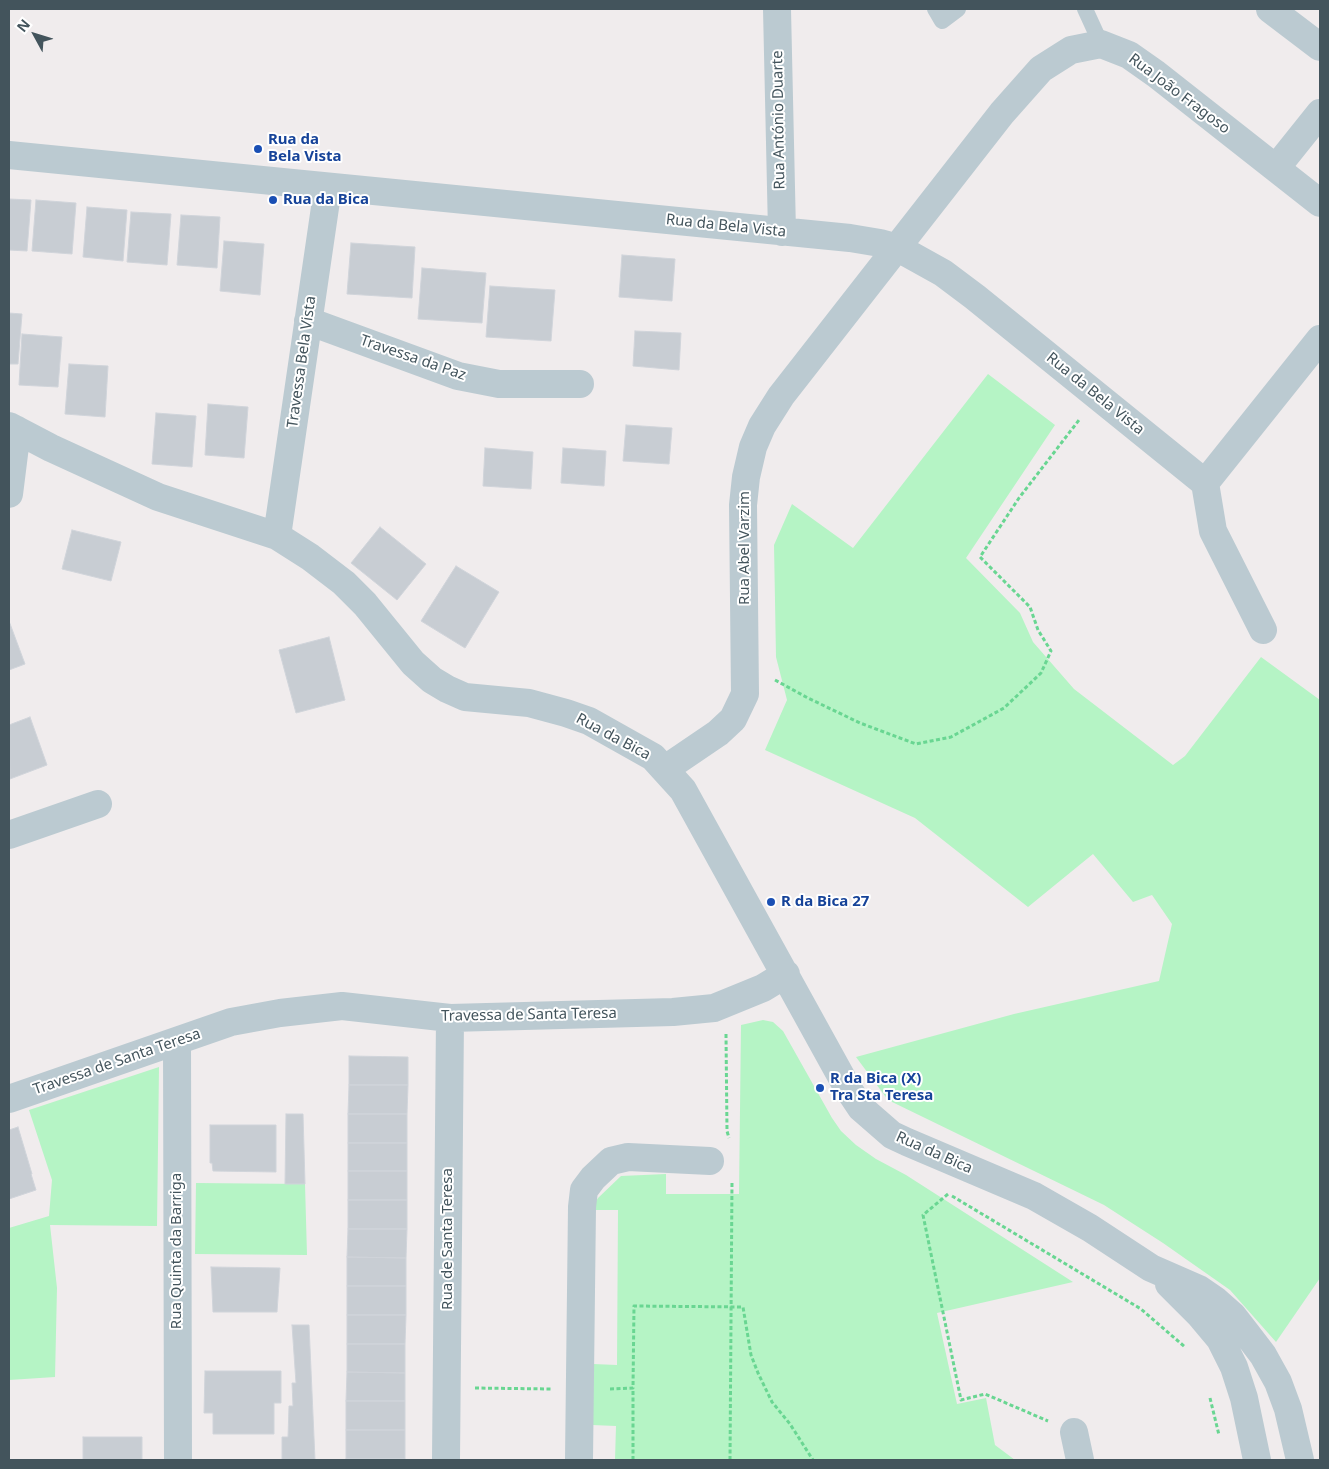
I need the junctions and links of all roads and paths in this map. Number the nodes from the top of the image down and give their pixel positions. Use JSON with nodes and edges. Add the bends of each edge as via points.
{"nodes":[{"id":1,"x":777,"y":9,"type":"edge"},
{"id":2,"x":936,"y":9,"type":"edge"},
{"id":3,"x":958,"y":9,"type":"edge"},
{"id":4,"x":1085,"y":9,"type":"edge"},
{"id":5,"x":1270,"y":9,"type":"edge"},
{"id":6,"x":1101,"y":44,"type":"junction"},
{"id":7,"x":1320,"y":47,"type":"edge"},
{"id":8,"x":1320,"y":113,"type":"edge"},
{"id":9,"x":9,"y":155,"type":"edge"},
{"id":10,"x":1276,"y":168,"type":"junction"},
{"id":11,"x":328,"y":187,"type":"junction"},
{"id":12,"x":1320,"y":203,"type":"edge"},
{"id":13,"x":782,"y":232,"type":"junction"},
{"id":14,"x":898,"y":248,"type":"junction"},
{"id":15,"x":308,"y":321,"type":"junction"},
{"id":16,"x":1320,"y":339,"type":"edge"},
{"id":17,"x":580,"y":384,"type":"dead end"},
{"id":18,"x":1096,"y":395,"type":"junction"},
{"id":19,"x":13,"y":428,"type":"edge"},
{"id":20,"x":1205,"y":483,"type":"junction"},
{"id":21,"x":9,"y":494,"type":"edge"},
{"id":22,"x":277,"y":536,"type":"junction"},
{"id":23,"x":1263,"y":630,"type":"dead end"},
{"id":24,"x":780,"y":683,"type":"dead end"},
{"id":25,"x":665,"y":769,"type":"junction"},
{"id":26,"x":98,"y":804,"type":"dead end"},
{"id":27,"x":9,"y":835,"type":"edge"},
{"id":28,"x":786,"y":974,"type":"junction"},
{"id":29,"x":450,"y":1018,"type":"junction"},
{"id":30,"x":726,"y":1027,"type":"dead end"},
{"id":31,"x":177,"y":1042,"type":"junction"},
{"id":32,"x":9,"y":1099,"type":"edge"},
{"id":33,"x":729,"y":1140,"type":"dead end"},
{"id":34,"x":710,"y":1161,"type":"dead end"},
{"id":35,"x":732,"y":1177,"type":"dead end"},
{"id":36,"x":940,"y":1189,"type":"dead end"},
{"id":37,"x":948,"y":1194,"type":"junction"},
{"id":38,"x":1151,"y":1268,"type":"junction"},
{"id":39,"x":730,"y":1307,"type":"junction"},
{"id":40,"x":1186,"y":1348,"type":"dead end"},
{"id":41,"x":447,"y":1388,"type":"junction"},
{"id":42,"x":634,"y":1388,"type":"junction"},
{"id":43,"x":579,"y":1389,"type":"junction"},
{"id":44,"x":1210,"y":1397,"type":"dead end"},
{"id":45,"x":1074,"y":1432,"type":"joint"},
{"id":46,"x":1220,"y":1442,"type":"dead end"},
{"id":47,"x":178,"y":1460,"type":"edge"},
{"id":48,"x":446,"y":1460,"type":"edge"},
{"id":49,"x":579,"y":1460,"type":"edge"},
{"id":50,"x":633,"y":1460,"type":"edge"},
{"id":51,"x":730,"y":1460,"type":"edge"},
{"id":52,"x":813,"y":1460,"type":"edge"},
{"id":53,"x":1080,"y":1460,"type":"edge"},
{"id":54,"x":1257,"y":1460,"type":"edge"},
{"id":55,"x":1300,"y":1460,"type":"edge"}],
"edges":[{"from":1,"to":13,"type":"street","name":"Rua António Duarte"},
{"from":2,"to":3,"type":"lane","via":[[942,21]]},
{"from":4,"to":6,"type":"lane"},
{"from":5,"to":7,"type":"street"},
{"from":6,"to":10,"type":"street","name":"Rua João Fragoso","via":[[1129,55],[1156,74]]},
{"from":6,"to":14,"type":"street","via":[[1072,50],[1041,69]]},
{"from":8,"to":10,"type":"street"},
{"from":9,"to":11,"type":"street","name":"Rua da Bela Vista"},
{"from":10,"to":12,"type":"street","name":"Rua João Fragoso"},
{"from":11,"to":13,"type":"street","name":"Rua da Bela Vista"},
{"from":11,"to":15,"type":"street","name":"Travessa Bela Vista"},
{"from":13,"to":14,"type":"street","name":"Rua da Bela Vista","via":[[850,238]]},
{"from":14,"to":18,"type":"street","name":"Rua da Bela Vista","via":[[943,273]]},
{"from":14,"to":25,"type":"street","name":"Rua Abel Varzim","via":[[781,396],[762,426],[753,447],[743,505],[745,694],[733,720],[718,734]]},
{"from":15,"to":17,"type":"street","name":"Travessa da Paz","via":[[458,376],[499,384]]},
{"from":15,"to":22,"type":"street","name":"Travessa Bela Vista"},
{"from":16,"to":20,"type":"street"},
{"from":18,"to":20,"type":"street","name":"Rua da Bela Vista"},
{"from":18,"to":24,"type":"path","via":[[1019,498],[980,557],[1030,607],[1038,630],[1051,651],[1041,672],[1004,708],[951,737],[916,744],[860,723]]},
{"from":19,"to":21,"type":"street"},
{"from":19,"to":22,"type":"street","name":"Rua da Bica","via":[[158,497]]},
{"from":20,"to":23,"type":"street","via":[[1213,531]]},
{"from":22,"to":25,"type":"street","name":"Rua da Bica","via":[[344,583],[413,663],[432,680],[464,696],[529,703],[589,721],[653,757]]},
{"from":25,"to":28,"type":"street","name":"Rua da Bica","via":[[683,790]]},
{"from":26,"to":27,"type":"street"},
{"from":28,"to":29,"type":"street","name":"Travessa de Santa Teresa","via":[[763,988],[714,1008]]},
{"from":28,"to":38,"type":"street","name":"Rua da Bica","via":[[853,1096],[882,1128],[907,1142],[1034,1196]]},
{"from":29,"to":31,"type":"street","name":"Travessa de Santa Teresa","via":[[342,1006],[231,1022]]},
{"from":29,"to":41,"type":"street","name":"Rua de Santa Teresa"},
{"from":30,"to":33,"type":"path"},
{"from":31,"to":32,"type":"street","name":"Travessa de Santa Teresa"},
{"from":31,"to":47,"type":"street","name":"Rua Quinta da Barriga"},
{"from":34,"to":43,"type":"street","via":[[628,1157],[611,1161],[584,1190]]},
{"from":35,"to":39,"type":"path"},
{"from":36,"to":37,"type":"path"},
{"from":37,"to":40,"type":"path","via":[[1141,1309]]},
{"from":37,"to":45,"type":"path","via":[[923,1215],[961,1400],[985,1394]]},
{"from":38,"to":54,"type":"street","name":"Rua da Bica","via":[[1220,1339],[1244,1398]]},
{"from":38,"to":55,"type":"street","name":"Rua da Bica","via":[[1199,1289],[1215,1300],[1247,1334],[1278,1382]]},
{"from":39,"to":42,"type":"path","via":[[634,1306]]},
{"from":39,"to":51,"type":"path"},
{"from":39,"to":52,"type":"path","via":[[742,1307],[751,1355],[758,1373],[772,1402]]},
{"from":41,"to":43,"type":"path"},
{"from":41,"to":48,"type":"street","name":"Rua de Santa Teresa"},
{"from":42,"to":43,"type":"path"},
{"from":42,"to":50,"type":"path"},
{"from":43,"to":49,"type":"street"},
{"from":44,"to":46,"type":"path"},
{"from":45,"to":53,"type":"street"}]}
